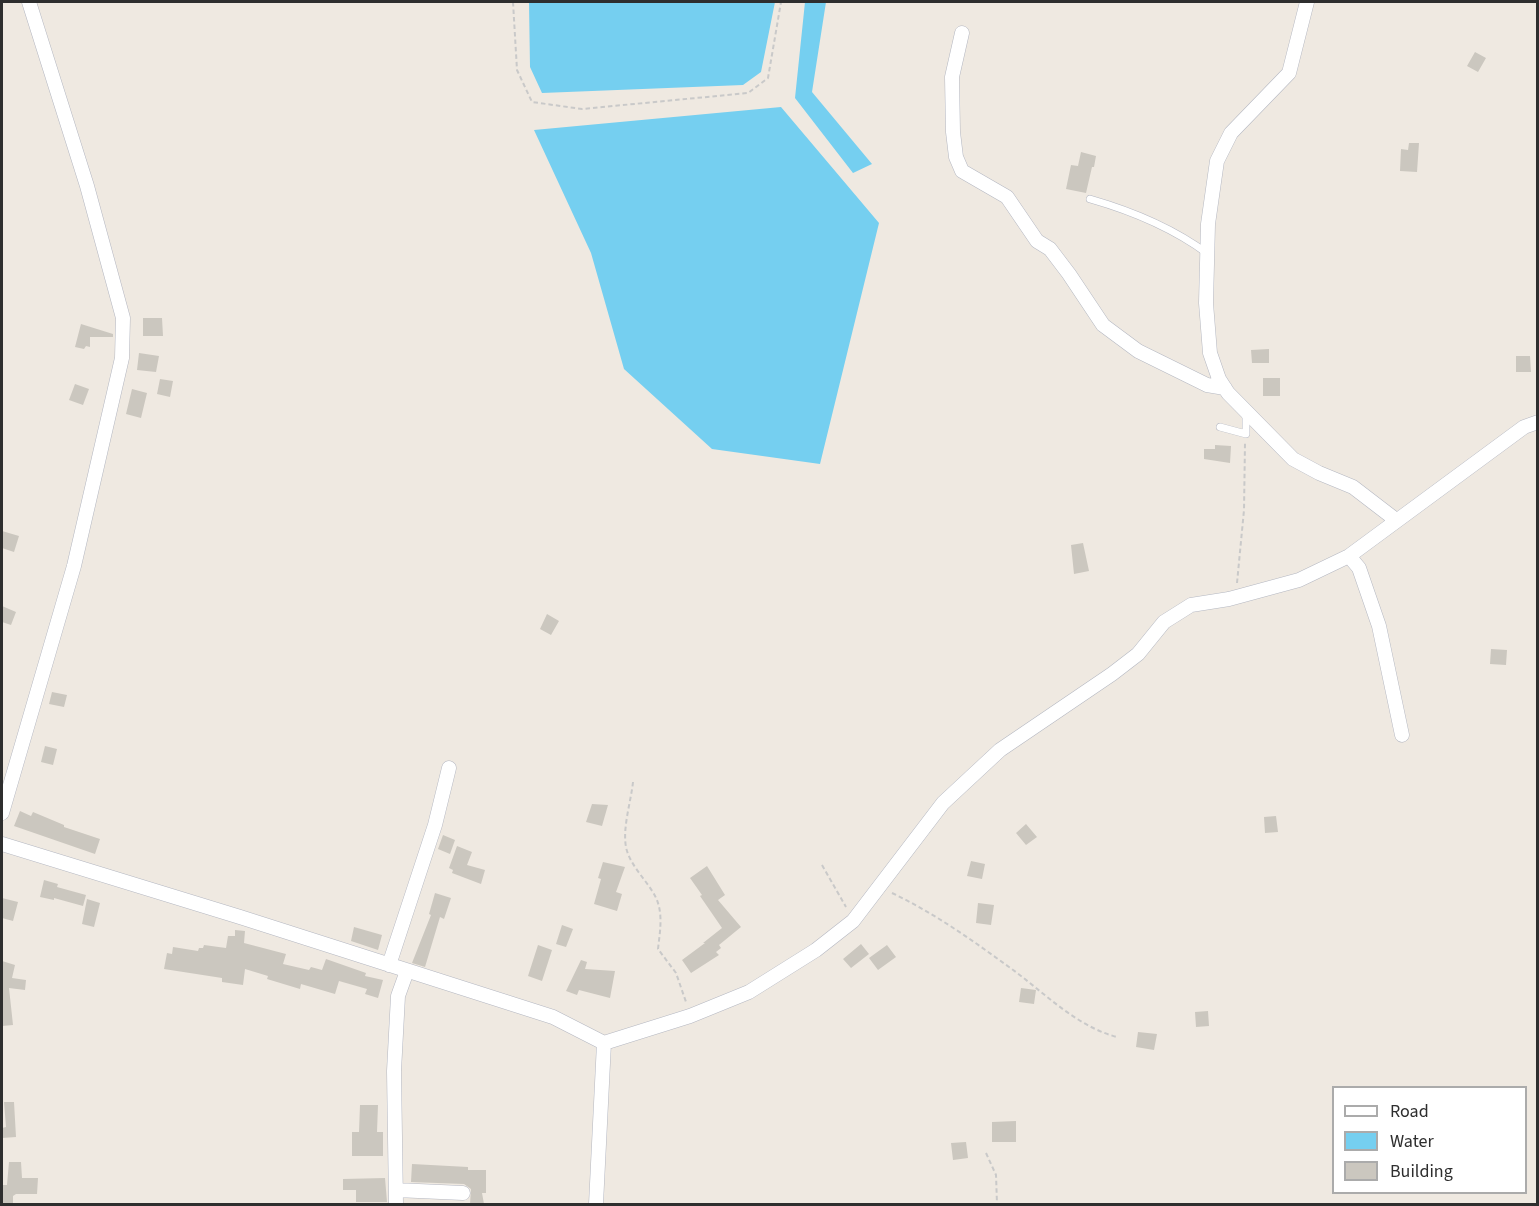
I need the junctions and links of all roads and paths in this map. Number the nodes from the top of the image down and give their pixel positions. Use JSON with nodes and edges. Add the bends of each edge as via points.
{"nodes":[{"id":1,"x":29,"y":2,"type":"edge"},
{"id":2,"x":513,"y":2,"type":"edge"},
{"id":3,"x":781,"y":2,"type":"edge"},
{"id":4,"x":1307,"y":2,"type":"edge"},
{"id":5,"x":962,"y":33,"type":"dead end"},
{"id":6,"x":1090,"y":199,"type":"dead end"},
{"id":7,"x":1208,"y":254,"type":"junction"},
{"id":8,"x":1225,"y":388,"type":"junction"},
{"id":9,"x":1246,"y":411,"type":"junction"},
{"id":10,"x":1538,"y":422,"type":"edge"},
{"id":11,"x":1220,"y":427,"type":"dead end"},
{"id":12,"x":1246,"y":434,"type":"junction"},
{"id":13,"x":1396,"y":520,"type":"junction"},
{"id":14,"x":1349,"y":556,"type":"junction"},
{"id":15,"x":1228,"y":599,"type":"junction"},
{"id":16,"x":1402,"y":735,"type":"dead end"},
{"id":17,"x":449,"y":768,"type":"dead end"},
{"id":18,"x":633,"y":782,"type":"dead end"},
{"id":19,"x":2,"y":810,"type":"edge"},
{"id":20,"x":2,"y":844,"type":"edge"},
{"id":21,"x":822,"y":865,"type":"dead end"},
{"id":22,"x":879,"y":887,"type":"junction"},
{"id":23,"x":853,"y":921,"type":"junction"},
{"id":24,"x":389,"y":966,"type":"junction"},
{"id":25,"x":407,"y":971,"type":"junction"},
{"id":26,"x":690,"y":1016,"type":"junction"},
{"id":27,"x":1117,"y":1037,"type":"dead end"},
{"id":28,"x":604,"y":1043,"type":"junction"},
{"id":29,"x":986,"y":1153,"type":"dead end"},
{"id":30,"x":396,"y":1190,"type":"junction"},
{"id":31,"x":463,"y":1193,"type":"dead end"},
{"id":32,"x":396,"y":1204,"type":"edge"},
{"id":33,"x":596,"y":1204,"type":"edge"},
{"id":34,"x":997,"y":1204,"type":"edge"}],
"edges":[{"from":1,"to":19,"type":"street","via":[[87,186],[123,318],[122,358],[74,566]]},
{"from":2,"to":3,"type":"path","via":[[517,70],[532,102],[582,109],[748,93],[768,78]]},
{"from":4,"to":7,"type":"street","via":[[1289,73],[1231,133],[1217,161]]},
{"from":5,"to":8,"type":"street","via":[[952,77],[952,132],[962,171],[1007,197],[1037,241],[1050,249],[1103,325],[1138,351],[1207,385]]},
{"from":6,"to":7,"type":"lane","via":[[1162,226]]},
{"from":7,"to":8,"type":"street","via":[[1210,353]]},
{"from":8,"to":9,"type":"street"},
{"from":9,"to":12,"type":"lane"},
{"from":9,"to":13,"type":"street","via":[[1293,459],[1353,487]]},
{"from":10,"to":13,"type":"street","via":[[1524,427]]},
{"from":11,"to":12,"type":"lane"},
{"from":12,"to":15,"type":"path","via":[[1238,582]]},
{"from":13,"to":14,"type":"street"},
{"from":14,"to":15,"type":"street","via":[[1299,580]]},
{"from":14,"to":16,"type":"street","via":[[1359,568],[1379,626]]},
{"from":15,"to":22,"type":"street","via":[[1191,605],[1164,622],[1130,661],[1000,750],[943,803]]},
{"from":17,"to":24,"type":"street","via":[[435,825]]},
{"from":18,"to":26,"type":"path","via":[[626,849],[656,897],[661,920],[658,949],[676,973]]},
{"from":20,"to":24,"type":"street"},
{"from":21,"to":23,"type":"path"},
{"from":22,"to":23,"type":"street"},
{"from":22,"to":27,"type":"path","via":[[921,907],[1069,1014],[1101,1033]]},
{"from":23,"to":26,"type":"street","via":[[816,950],[749,992]]},
{"from":24,"to":25,"type":"street"},
{"from":25,"to":28,"type":"street","via":[[553,1017]]},
{"from":25,"to":30,"type":"street","via":[[398,996],[394,1071]]},
{"from":26,"to":28,"type":"street"},
{"from":28,"to":33,"type":"street"},
{"from":29,"to":34,"type":"path","via":[[996,1175]]},
{"from":30,"to":31,"type":"street"},
{"from":30,"to":32,"type":"street"}]}
